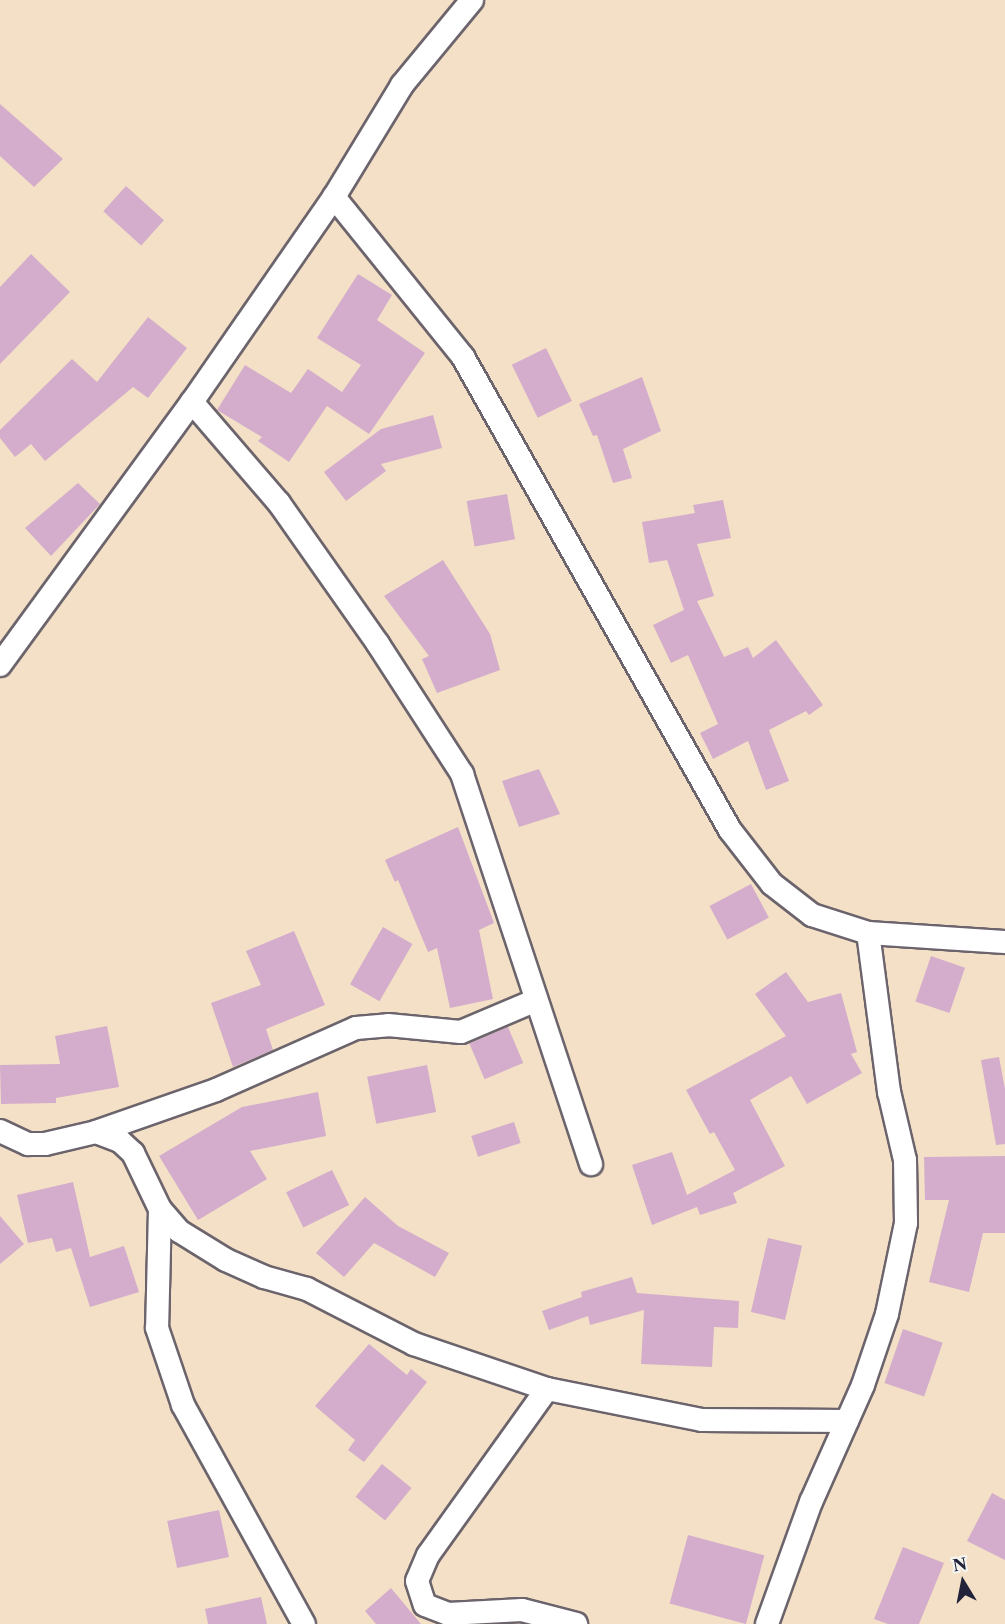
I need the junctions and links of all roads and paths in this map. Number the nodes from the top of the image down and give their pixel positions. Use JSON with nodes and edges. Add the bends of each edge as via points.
{"nodes":[{"id":1,"x":472,"y":0,"type":"edge"},
{"id":2,"x":334,"y":197,"type":"junction"},
{"id":3,"x":192,"y":402,"type":"junction"},
{"id":4,"x":0,"y":665,"type":"edge"},
{"id":5,"x":868,"y":933,"type":"junction"},
{"id":6,"x":1005,"y":942,"type":"edge"},
{"id":7,"x":534,"y":1001,"type":"junction"},
{"id":8,"x":0,"y":1131,"type":"edge"},
{"id":9,"x":96,"y":1132,"type":"junction"},
{"id":10,"x":591,"y":1164,"type":"dead end"},
{"id":11,"x":159,"y":1209,"type":"junction"},
{"id":12,"x":548,"y":1389,"type":"junction"},
{"id":13,"x":847,"y":1421,"type":"junction"},
{"id":14,"x":304,"y":1624,"type":"edge"},
{"id":15,"x":576,"y":1624,"type":"edge"},
{"id":16,"x":767,"y":1624,"type":"edge"}],
"edges":[{"from":1,"to":2,"type":"street","via":[[402,86]]},
{"from":2,"to":3,"type":"street"},
{"from":2,"to":5,"type":"street","via":[[463,357],[730,830],[772,884],[812,915]]},
{"from":3,"to":4,"type":"street"},
{"from":3,"to":7,"type":"street","via":[[285,512],[378,644],[462,774],[522,945]]},
{"from":5,"to":6,"type":"street"},
{"from":5,"to":13,"type":"street","via":[[889,1092],[906,1160],[906,1223],[887,1314]]},
{"from":7,"to":9,"type":"street","via":[[461,1032],[388,1025],[356,1028],[216,1090]]},
{"from":7,"to":10,"type":"street"},
{"from":8,"to":9,"type":"street","via":[[28,1144]]},
{"from":9,"to":11,"type":"street","via":[[120,1141],[134,1153]]},
{"from":11,"to":12,"type":"street","via":[[179,1231],[226,1260],[264,1277],[307,1288],[414,1344]]},
{"from":11,"to":14,"type":"street","via":[[157,1328],[183,1405]]},
{"from":12,"to":13,"type":"street","via":[[702,1420]]},
{"from":12,"to":15,"type":"street","via":[[428,1554],[417,1581],[425,1605],[448,1614],[522,1610]]},
{"from":13,"to":16,"type":"street","via":[[811,1502]]}]}
